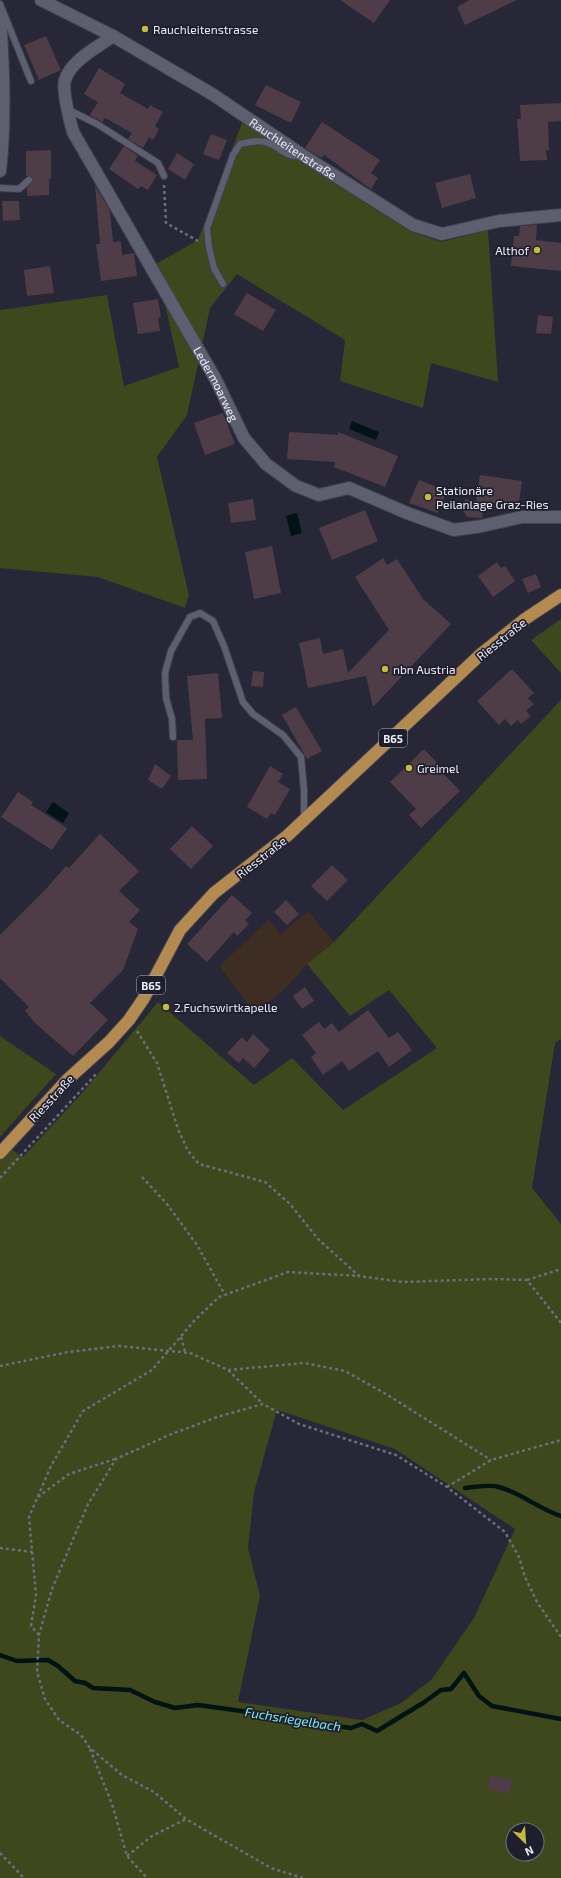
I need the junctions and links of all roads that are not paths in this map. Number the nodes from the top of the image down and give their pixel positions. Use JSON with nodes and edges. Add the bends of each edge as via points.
{"nodes":[{"id":1,"x":41,"y":0,"type":"edge"},
{"id":2,"x":0,"y":4,"type":"edge"},
{"id":3,"x":0,"y":12,"type":"edge"},
{"id":4,"x":112,"y":36,"type":"junction"},
{"id":5,"x":31,"y":81,"type":"dead end"},
{"id":6,"x":67,"y":109,"type":"junction"},
{"id":7,"x":1,"y":156,"type":"edge"},
{"id":8,"x":304,"y":156,"type":"junction"},
{"id":9,"x":0,"y":171,"type":"edge"},
{"id":10,"x":164,"y":176,"type":"road end"},
{"id":11,"x":29,"y":180,"type":"dead end"},
{"id":12,"x":0,"y":188,"type":"edge"},
{"id":13,"x":561,"y":215,"type":"edge"},
{"id":14,"x":223,"y":284,"type":"dead end"},
{"id":15,"x":561,"y":517,"type":"edge"},
{"id":16,"x":561,"y":595,"type":"edge"},
{"id":17,"x":173,"y":737,"type":"dead end"},
{"id":18,"x":304,"y":821,"type":"junction"},
{"id":19,"x":0,"y":1154,"type":"edge"}],
"edges":[{"from":1,"to":4,"type":"street","name":"Rauchleitenstraße"},
{"from":2,"to":5,"type":"lane"},
{"from":3,"to":7,"type":"street","via":[[4,89],[4,143]]},
{"from":4,"to":6,"type":"street","name":"Ledermoarweg","via":[[73,65],[64,81]]},
{"from":4,"to":8,"type":"street","name":"Rauchleitenstraße","via":[[212,94]]},
{"from":6,"to":10,"type":"lane","via":[[97,124],[158,163]]},
{"from":6,"to":15,"type":"street","name":"Ledermoarweg","via":[[73,132],[86,157],[216,380],[244,438],[266,464],[296,486],[319,494],[349,488],[454,530],[522,517]]},
{"from":7,"to":9,"type":"street"},
{"from":8,"to":13,"type":"street","name":"Rauchleitenstraße","via":[[413,225],[442,234],[499,221]]},
{"from":8,"to":14,"type":"lane","via":[[292,157],[266,143],[253,141],[240,144],[233,155],[207,228],[214,268]]},
{"from":11,"to":12,"type":"lane","via":[[19,189]]},
{"from":16,"to":18,"type":"main road","name":"Riesstraße","number":"B65","via":[[525,619],[481,654]]},
{"from":17,"to":18,"type":"lane","via":[[172,719],[166,698],[166,673],[171,651],[190,617],[200,613],[213,621],[243,702],[253,714],[283,735],[300,757]]},
{"from":18,"to":19,"type":"main road","name":"Riesstraße","number":"B65","via":[[214,893],[180,930],[144,998],[129,1020],[67,1080]]}]}
